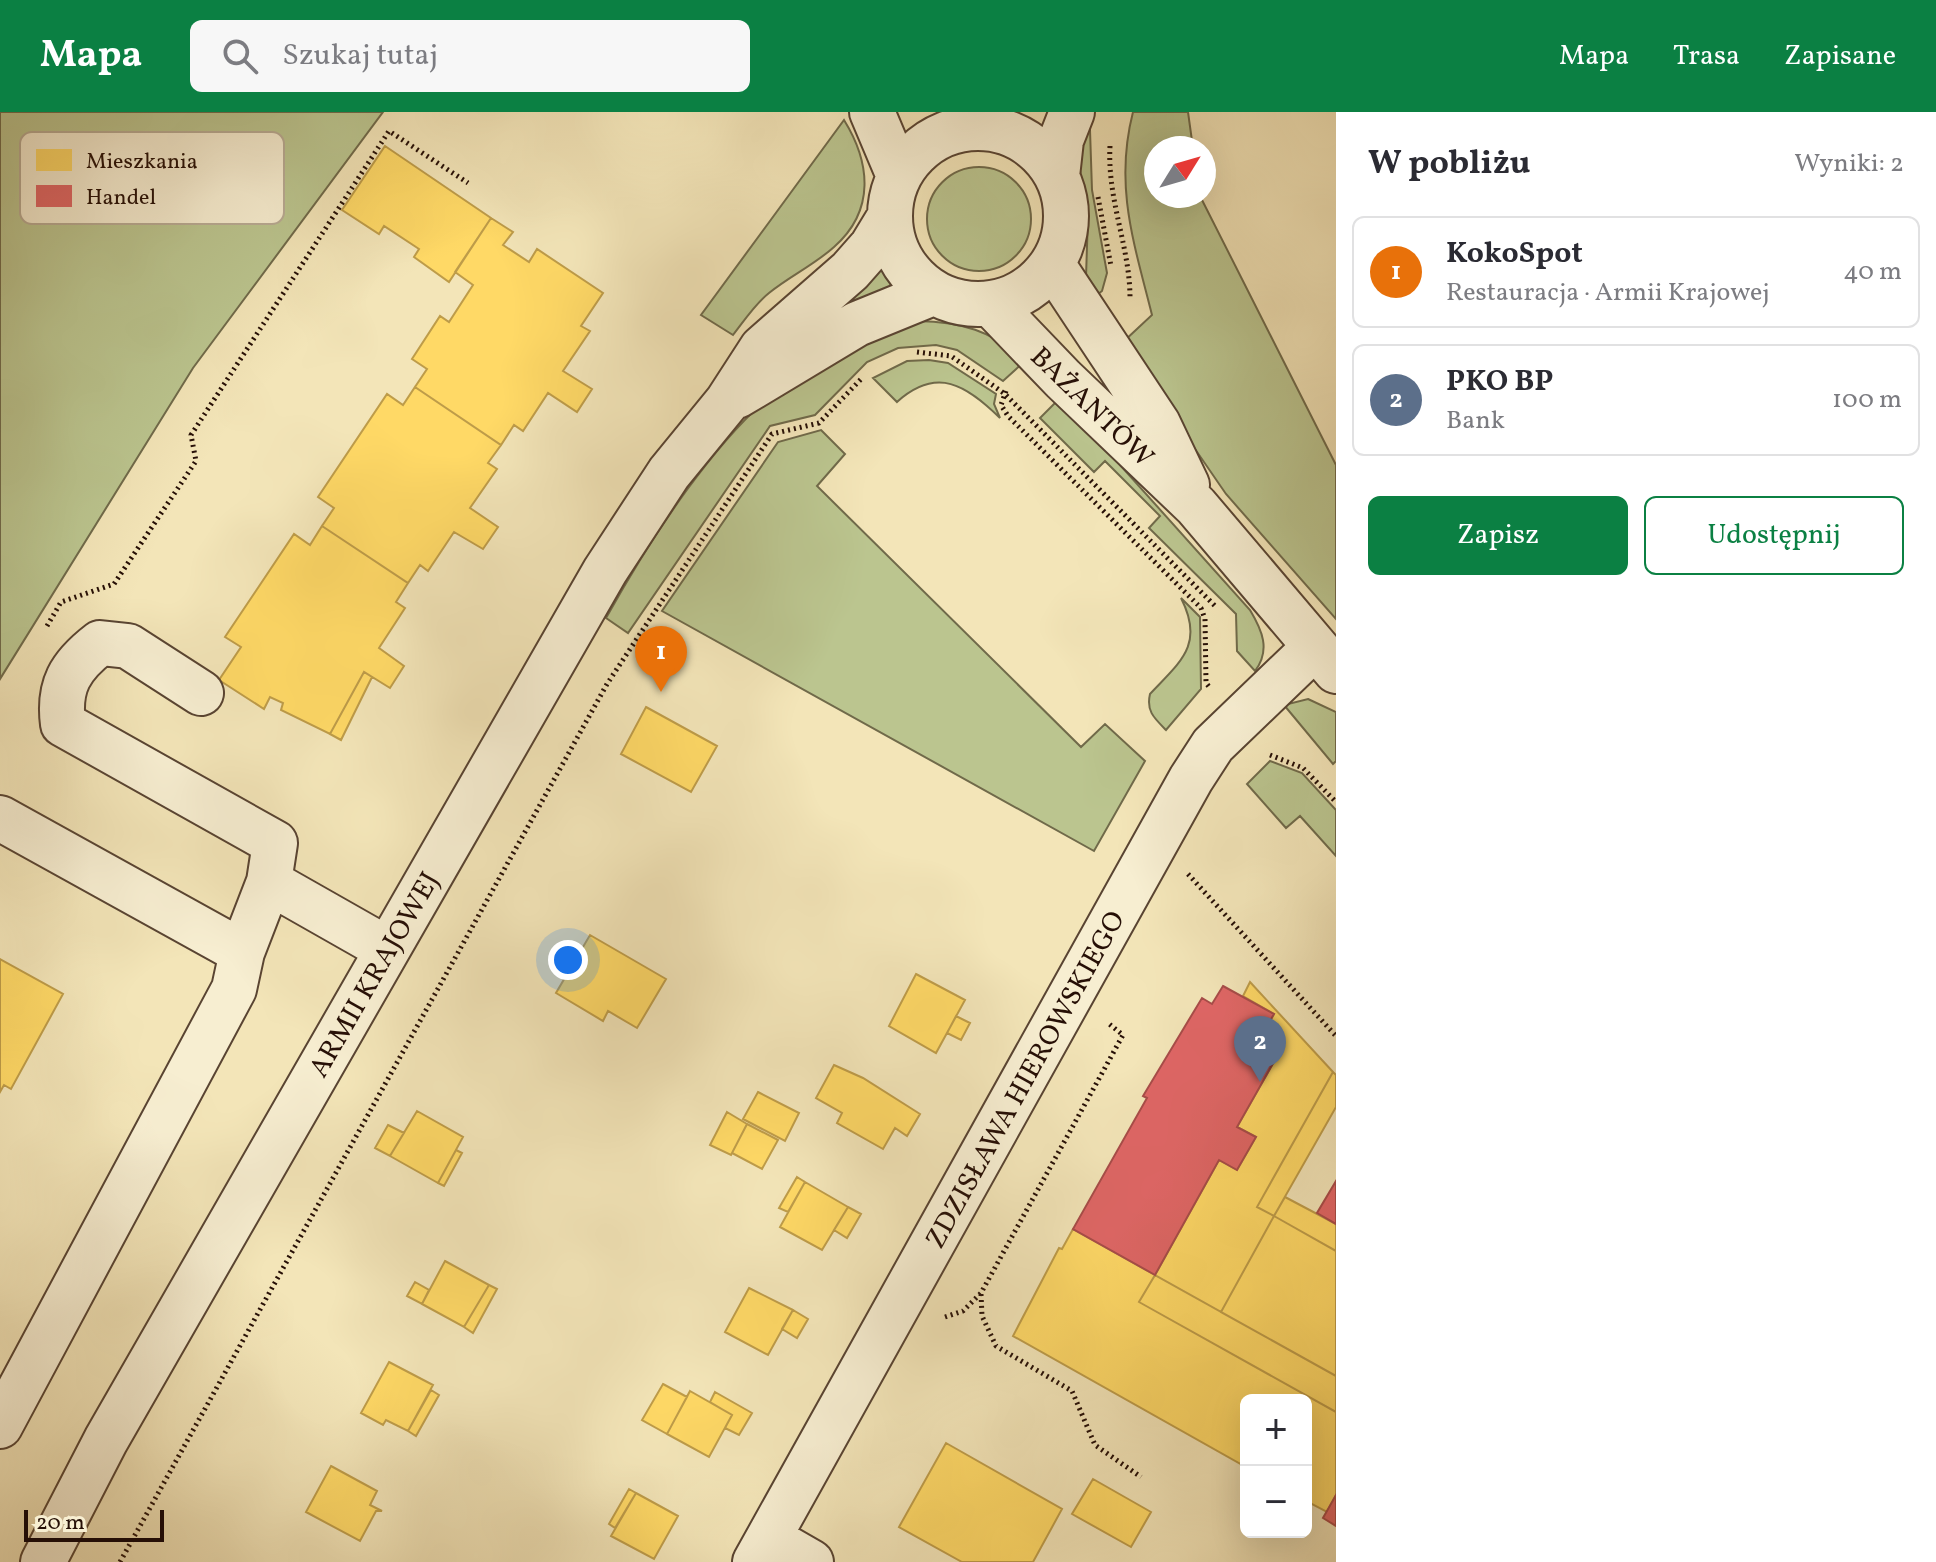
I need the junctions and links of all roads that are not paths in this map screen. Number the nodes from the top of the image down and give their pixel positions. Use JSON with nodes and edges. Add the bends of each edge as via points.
{"nodes":[{"id":1,"x":872,"y":112,"type":"edge"},
{"id":2,"x":1072,"y":112,"type":"edge"},
{"id":3,"x":978,"y":120,"type":"edge"},
{"id":4,"x":899,"y":176,"type":"junction"},
{"id":5,"x":1077,"y":179,"type":"junction"},
{"id":6,"x":889,"y":218,"type":"junction"},
{"id":7,"x":1052,"y":264,"type":"junction"},
{"id":8,"x":933,"y":293,"type":"junction"},
{"id":9,"x":991,"y":304,"type":"junction"},
{"id":10,"x":727,"y":402,"type":"junction"},
{"id":11,"x":1196,"y":506,"type":"junction"},
{"id":12,"x":1325,"y":659,"type":"edge"},
{"id":13,"x":201,"y":693,"type":"dead end"},
{"id":14,"x":0,"y":818,"type":"edge"},
{"id":15,"x":269,"y":882,"type":"junction"},
{"id":16,"x":387,"y":949,"type":"junction"},
{"id":17,"x":242,"y":952,"type":"junction"},
{"id":18,"x":0,"y":1426,"type":"edge"},
{"id":19,"x":762,"y":1550,"type":"edge"},
{"id":20,"x":43,"y":1562,"type":"edge"},
{"id":21,"x":811,"y":1562,"type":"edge"}],
"edges":[{"from":1,"to":4,"type":"street"},
{"from":2,"to":5,"type":"street","via":[[1061,140]]},
{"from":3,"to":4,"type":"street","via":[[926,143]]},
{"from":3,"to":5,"type":"street","via":[[1016,136]]},
{"from":4,"to":6,"type":"street"},
{"from":5,"to":7,"type":"street"},
{"from":6,"to":8,"type":"street","via":[[901,261]]},
{"from":6,"to":10,"type":"street","name":"ARMII KRAJOWEJ","via":[[850,271],[762,348]]},
{"from":7,"to":9,"type":"street","via":[[1015,297]]},
{"from":7,"to":11,"type":"street","name":"BAŻANTÓW","via":[[1158,424]]},
{"from":8,"to":9,"type":"street","via":[[961,304]]},
{"from":8,"to":10,"type":"street","name":"ARMII KRAJOWEJ","via":[[848,329]]},
{"from":9,"to":11,"type":"street","name":"BAŻANTÓW"},
{"from":10,"to":16,"type":"street","name":"ARMII KRAJOWEJ","via":[[669,473],[605,571]]},
{"from":11,"to":12,"type":"street","name":"BAŻANTÓW"},
{"from":12,"to":19,"type":"street","name":"ZDZISŁAWA HIEROWSKIEGO","via":[[1213,745],[1191,779]]},
{"from":13,"to":15,"type":"street","via":[[128,646],[100,643],[79,659],[60,699],[63,724],[275,843]]},
{"from":14,"to":17,"type":"street"},
{"from":15,"to":16,"type":"street"},
{"from":15,"to":17,"type":"street"},
{"from":16,"to":20,"type":"street","name":"ARMII KRAJOWEJ","via":[[106,1440]]},
{"from":17,"to":18,"type":"street","via":[[234,989]]},
{"from":19,"to":21,"type":"street","name":"ZDZISŁAWA HIEROWSKIEGO"}]}
